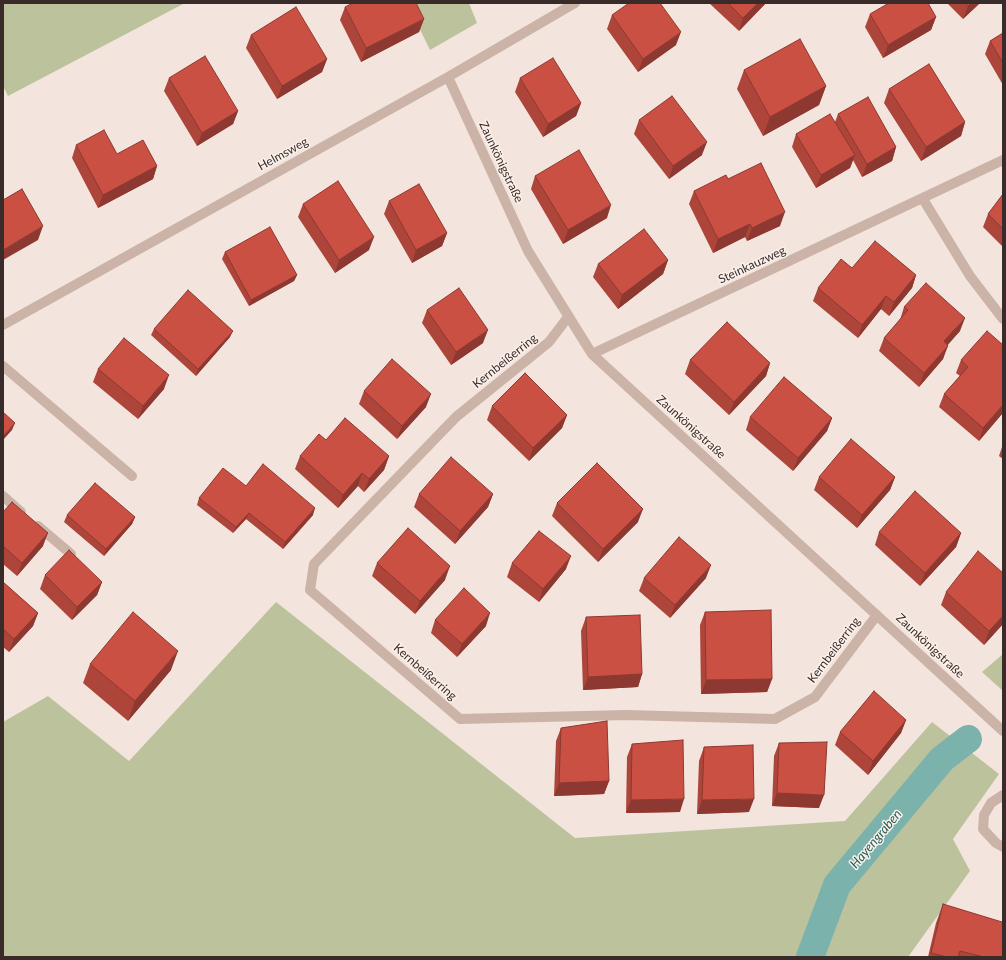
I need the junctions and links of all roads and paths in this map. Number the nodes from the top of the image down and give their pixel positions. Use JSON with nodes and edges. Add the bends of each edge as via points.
{"nodes":[{"id":1,"x":575,"y":3,"type":"edge"},
{"id":2,"x":448,"y":77,"type":"junction"},
{"id":3,"x":1003,"y":160,"type":"edge"},
{"id":4,"x":923,"y":199,"type":"junction"},
{"id":5,"x":568,"y":317,"type":"junction"},
{"id":6,"x":1003,"y":319,"type":"edge"},
{"id":7,"x":3,"y":325,"type":"edge"},
{"id":8,"x":592,"y":354,"type":"junction"},
{"id":9,"x":3,"y":366,"type":"edge"},
{"id":10,"x":132,"y":476,"type":"dead end"},
{"id":11,"x":3,"y":496,"type":"edge"},
{"id":12,"x":70,"y":554,"type":"edge"},
{"id":13,"x":878,"y":615,"type":"junction"},
{"id":14,"x":1003,"y":731,"type":"edge"},
{"id":15,"x":1003,"y":795,"type":"edge"},
{"id":16,"x":1003,"y":847,"type":"edge"}],
"edges":[{"from":1,"to":2,"type":"street","name":"Helmsweg"},
{"from":2,"to":5,"type":"street","name":"Zaunkönigstraße","via":[[528,251]]},
{"from":2,"to":7,"type":"street","name":"Helmsweg"},
{"from":3,"to":4,"type":"street","name":"Steinkauzweg"},
{"from":4,"to":6,"type":"street","via":[[970,276]]},
{"from":4,"to":8,"type":"street","name":"Steinkauzweg"},
{"from":5,"to":8,"type":"street","name":"Zaunkönigstraße"},
{"from":5,"to":13,"type":"street","name":"Kernbeißerring","via":[[549,342],[456,417],[314,564],[310,590],[460,719],[626,715],[775,719],[815,698]]},
{"from":8,"to":13,"type":"street","name":"Zaunkönigstraße"},
{"from":9,"to":10,"type":"street"},
{"from":11,"to":12,"type":"street"},
{"from":13,"to":14,"type":"street","name":"Zaunkönigstraße"},
{"from":15,"to":16,"type":"street","via":[[991,803],[984,815],[983,829]]}]}
